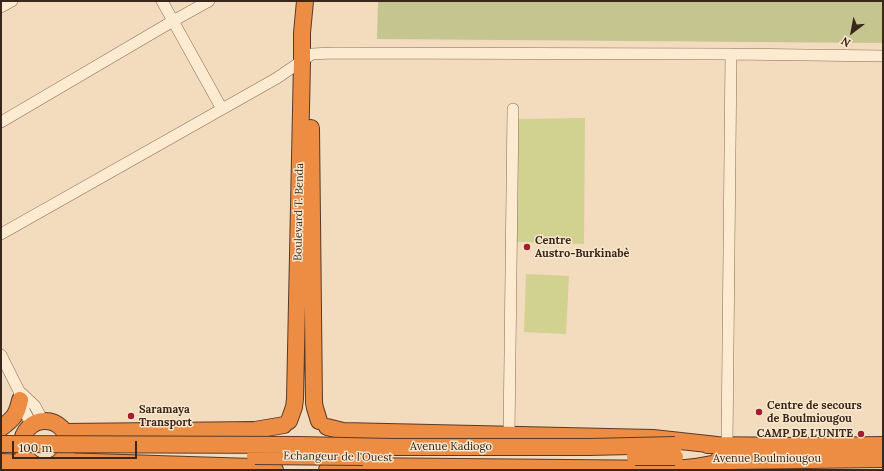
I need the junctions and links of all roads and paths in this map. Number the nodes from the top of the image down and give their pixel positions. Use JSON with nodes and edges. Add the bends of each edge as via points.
{"nodes":[{"id":1,"x":12,"y":1,"type":"edge"},
{"id":2,"x":162,"y":1,"type":"edge"},
{"id":3,"x":209,"y":1,"type":"edge"},
{"id":4,"x":305,"y":1,"type":"edge"},
{"id":5,"x":316,"y":1,"type":"edge"},
{"id":6,"x":1,"y":7,"type":"edge"},
{"id":7,"x":173,"y":21,"type":"junction"},
{"id":8,"x":732,"y":54,"type":"junction"},
{"id":9,"x":883,"y":56,"type":"edge"},
{"id":10,"x":307,"y":57,"type":"junction"},
{"id":11,"x":222,"y":109,"type":"junction"},
{"id":12,"x":513,"y":109,"type":"dead end"},
{"id":13,"x":1,"y":122,"type":"edge"},
{"id":14,"x":1,"y":234,"type":"edge"},
{"id":15,"x":1,"y":355,"type":"edge"},
{"id":16,"x":20,"y":395,"type":"junction"},
{"id":17,"x":286,"y":423,"type":"junction"},
{"id":18,"x":323,"y":424,"type":"junction"},
{"id":19,"x":34,"y":425,"type":"junction"},
{"id":20,"x":1,"y":428,"type":"edge"},
{"id":21,"x":65,"y":432,"type":"junction"},
{"id":22,"x":509,"y":435,"type":"junction"},
{"id":23,"x":1,"y":444,"type":"edge"},
{"id":24,"x":722,"y":445,"type":"junction"},
{"id":25,"x":883,"y":445,"type":"edge"},
{"id":26,"x":675,"y":451,"type":"junction"},
{"id":27,"x":1,"y":454,"type":"edge"},
{"id":28,"x":883,"y":459,"type":"edge"},
{"id":29,"x":728,"y":461,"type":"junction"},
{"id":30,"x":1,"y":462,"type":"edge"},
{"id":31,"x":119,"y":463,"type":"junction"},
{"id":32,"x":60,"y":465,"type":"edge"},
{"id":33,"x":37,"y":466,"type":"edge"},
{"id":34,"x":94,"y":470,"type":"edge"},
{"id":35,"x":275,"y":470,"type":"edge"},
{"id":36,"x":287,"y":470,"type":"edge"},
{"id":37,"x":321,"y":470,"type":"edge"},
{"id":38,"x":327,"y":470,"type":"edge"}],
"edges":[{"from":1,"to":6,"type":"street"},
{"from":2,"to":7,"type":"street"},
{"from":3,"to":7,"type":"street"},
{"from":4,"to":10,"type":"highway","name":"Boulevard T. Benda","via":[[302,33]]},
{"from":5,"to":10,"type":"highway","name":"Boulevard T. Benda"},
{"from":7,"to":11,"type":"street"},
{"from":7,"to":13,"type":"street"},
{"from":8,"to":9,"type":"street"},
{"from":8,"to":10,"type":"street","via":[[332,53]]},
{"from":8,"to":24,"type":"street"},
{"from":10,"to":11,"type":"street"},
{"from":10,"to":17,"type":"highway","name":"Boulevard T. Benda","via":[[295,399]]},
{"from":10,"to":18,"type":"highway","name":"Boulevard T. Benda","via":[[314,403]]},
{"from":11,"to":14,"type":"street"},
{"from":12,"to":22,"type":"street"},
{"from":15,"to":16,"type":"street"},
{"from":16,"to":19,"type":"street","via":[[35,406]]},
{"from":16,"to":20,"type":"highway","via":[[18,411]]},
{"from":17,"to":18,"type":"highway","via":[[295,418],[307,417]]},
{"from":17,"to":21,"type":"highway","via":[[255,430]]},
{"from":17,"to":36,"type":"highway","name":"Boulevard T. Benda","via":[[276,437],[275,451],[277,458]]},
{"from":18,"to":22,"type":"highway","via":[[343,431]]},
{"from":18,"to":37,"type":"highway","name":"Boulevard T. Benda","via":[[333,438],[334,451],[329,463]]},
{"from":19,"to":20,"type":"highway"},
{"from":19,"to":21,"type":"highway","via":[[50,421]]},
{"from":19,"to":33,"type":"highway","via":[[23,436],[22,450]]},
{"from":21,"to":32,"type":"highway","via":[[68,447]]},
{"from":22,"to":24,"type":"highway","via":[[653,438]]},
{"from":23,"to":26,"type":"highway","name":"Avenue Kadiogo","bridge":true,"via":[[565,447]]},
{"from":24,"to":25,"type":"highway","name":"Avenue Boulmiougou"},
{"from":24,"to":26,"type":"highway","name":"Avenue Boulmiougou"},
{"from":26,"to":27,"type":"highway","name":"Echangeur de l'Ouest","bridge":true,"via":[[394,457]]},
{"from":26,"to":29,"type":"highway","name":"Avenue Boulmiougou"},
{"from":28,"to":29,"type":"highway","name":"Avenue Boulmiougou"},
{"from":29,"to":38,"type":"highway","via":[[676,469],[350,466]]},
{"from":30,"to":33,"type":"highway"},
{"from":31,"to":32,"type":"highway"},
{"from":31,"to":34,"type":"highway"},
{"from":31,"to":35,"type":"highway","via":[[253,467]]},
{"from":32,"to":33,"type":"highway"}]}
